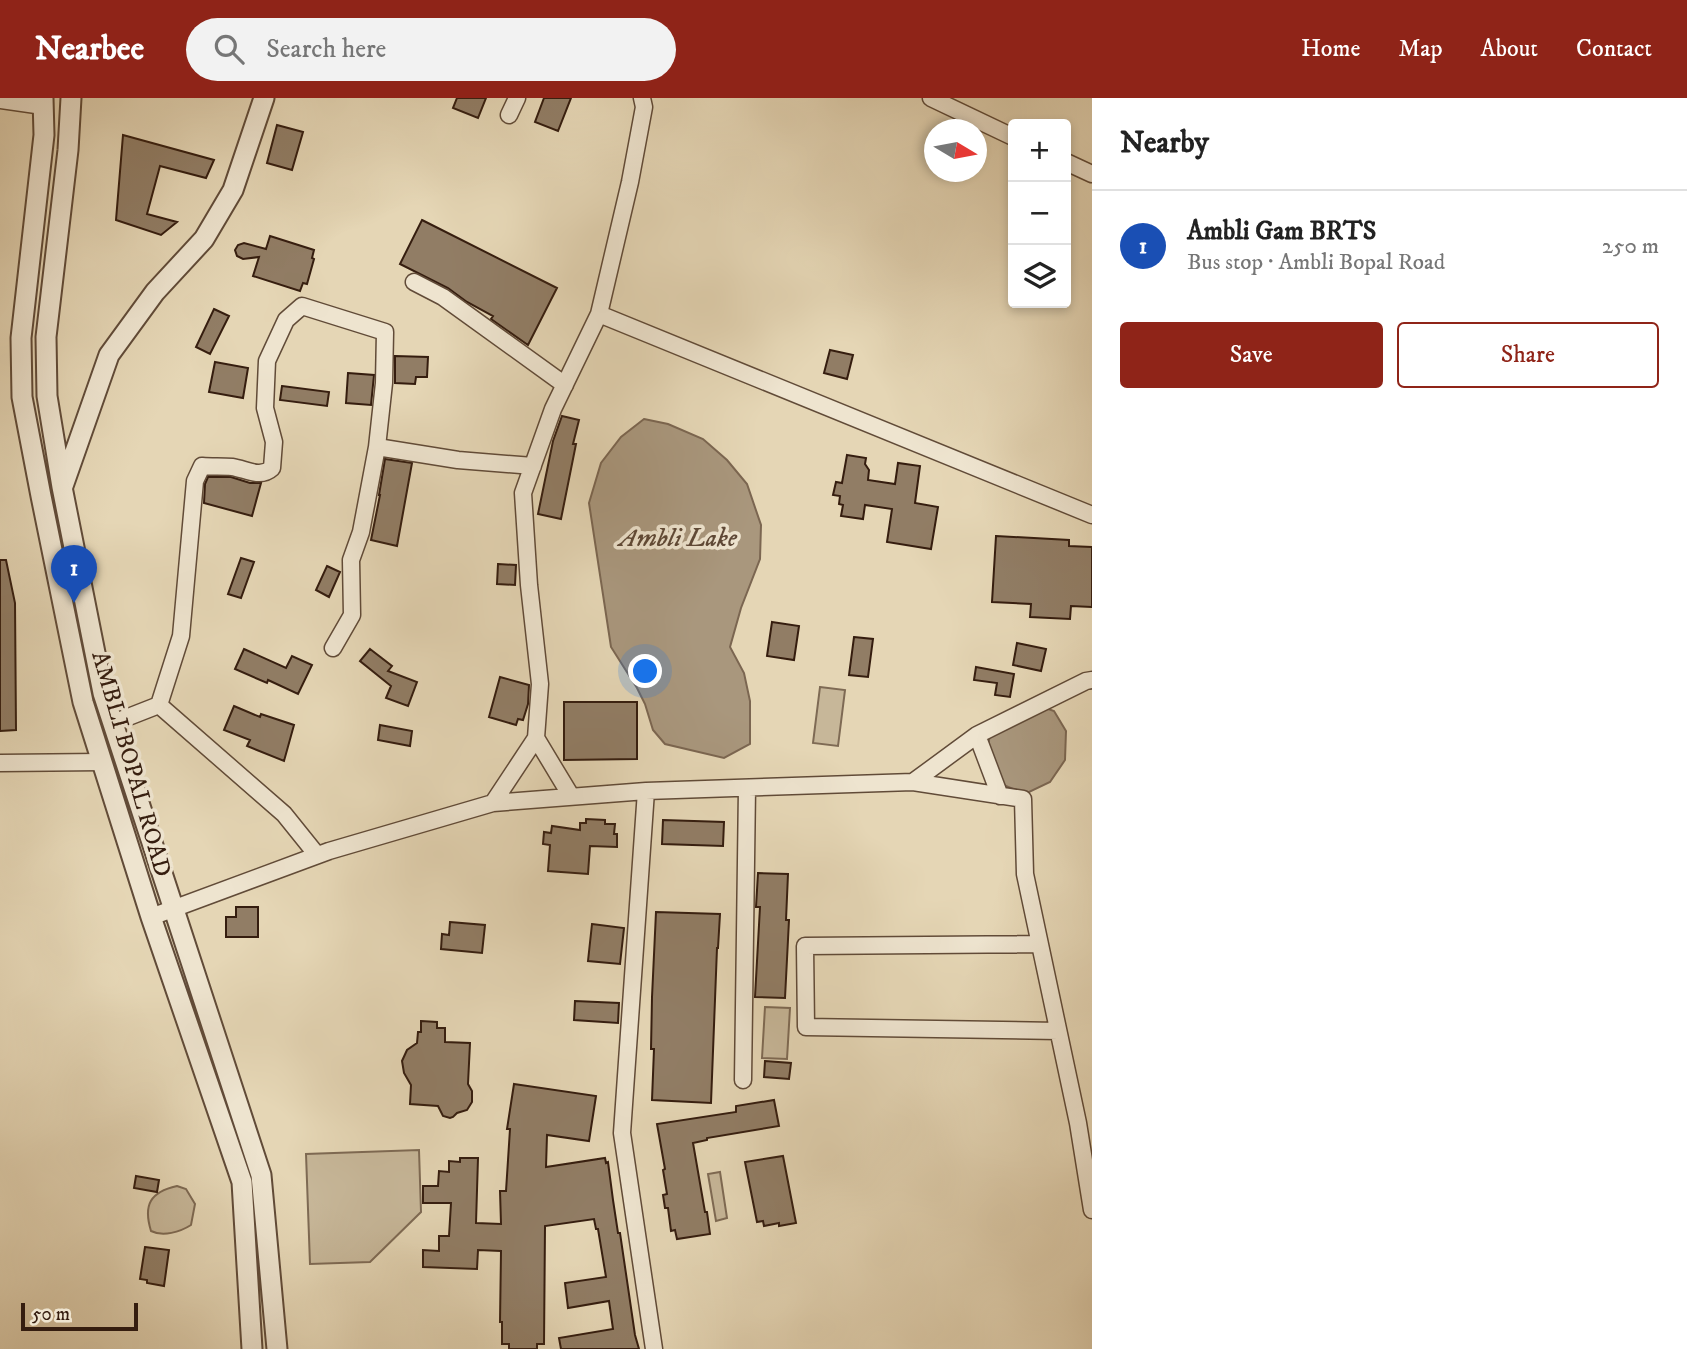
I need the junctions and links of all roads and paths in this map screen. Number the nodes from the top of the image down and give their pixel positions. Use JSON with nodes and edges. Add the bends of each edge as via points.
{"nodes":[{"id":1,"x":71,"y":98,"type":"edge"},
{"id":2,"x":264,"y":98,"type":"edge"},
{"id":3,"x":517,"y":98,"type":"edge"},
{"id":4,"x":642,"y":98,"type":"edge"},
{"id":5,"x":931,"y":98,"type":"edge"},
{"id":6,"x":0,"y":100,"type":"edge"},
{"id":7,"x":43,"y":102,"type":"edge"},
{"id":8,"x":509,"y":116,"type":"dead end"},
{"id":9,"x":1008,"y":135,"type":"edge"},
{"id":10,"x":1071,"y":164,"type":"edge"},
{"id":11,"x":1092,"y":174,"type":"edge"},
{"id":12,"x":414,"y":282,"type":"dead end"},
{"id":13,"x":599,"y":314,"type":"junction"},
{"id":14,"x":565,"y":385,"type":"junction"},
{"id":15,"x":377,"y":447,"type":"junction"},
{"id":16,"x":533,"y":466,"type":"junction"},
{"id":17,"x":62,"y":487,"type":"junction"},
{"id":18,"x":1092,"y":515,"type":"edge"},
{"id":19,"x":333,"y":648,"type":"dead end"},
{"id":20,"x":1092,"y":680,"type":"edge"},
{"id":21,"x":103,"y":693,"type":"junction"},
{"id":22,"x":83,"y":702,"type":"junction"},
{"id":23,"x":159,"y":705,"type":"junction"},
{"id":24,"x":113,"y":723,"type":"junction"},
{"id":25,"x":977,"y":735,"type":"junction"},
{"id":26,"x":536,"y":738,"type":"junction"},
{"id":27,"x":102,"y":762,"type":"junction"},
{"id":28,"x":0,"y":763,"type":"edge"},
{"id":29,"x":913,"y":782,"type":"junction"},
{"id":30,"x":747,"y":788,"type":"junction"},
{"id":31,"x":646,"y":791,"type":"junction"},
{"id":32,"x":571,"y":796,"type":"junction"},
{"id":33,"x":1000,"y":796,"type":"junction"},
{"id":34,"x":493,"y":803,"type":"junction"},
{"id":35,"x":317,"y":855,"type":"junction"},
{"id":36,"x":174,"y":909,"type":"junction"},
{"id":37,"x":151,"y":917,"type":"junction"},
{"id":38,"x":1040,"y":944,"type":"junction"},
{"id":39,"x":1058,"y":1031,"type":"junction"},
{"id":40,"x":743,"y":1080,"type":"dead end"},
{"id":41,"x":1085,"y":1126,"type":"edge"},
{"id":42,"x":1091,"y":1203,"type":"edge"},
{"id":43,"x":252,"y":1349,"type":"edge"},
{"id":44,"x":277,"y":1349,"type":"edge"},
{"id":45,"x":654,"y":1349,"type":"edge"}],
"edges":[{"from":1,"to":17,"type":"street","name":"AMBLI BOPAL ROAD","via":[[46,337],[47,396]]},
{"from":2,"to":17,"type":"street","via":[[233,190],[204,239],[155,292],[109,355]]},
{"from":3,"to":8,"type":"street"},
{"from":4,"to":13,"type":"street","via":[[630,182]]},
{"from":5,"to":9,"type":"street"},
{"from":6,"to":7,"type":"street"},
{"from":7,"to":22,"type":"street","name":"AMBLI BOPAL ROAD","via":[[44,135],[21,338],[22,397]]},
{"from":10,"to":11,"type":"street"},
{"from":12,"to":14,"type":"street","via":[[443,297]]},
{"from":13,"to":14,"type":"street"},
{"from":13,"to":18,"type":"street"},
{"from":14,"to":16,"type":"street"},
{"from":15,"to":16,"type":"street"},
{"from":15,"to":19,"type":"street","via":[[351,560],[352,615]]},
{"from":15,"to":23,"type":"street","via":[[385,332],[302,306],[286,320],[267,361],[265,408],[274,442],[272,468],[260,474],[202,466],[195,481],[181,636]]},
{"from":16,"to":26,"type":"street","via":[[523,493],[540,684]]},
{"from":17,"to":21,"type":"street","name":"AMBLI BOPAL ROAD"},
{"from":20,"to":25,"type":"street"},
{"from":21,"to":22,"type":"street"},
{"from":21,"to":24,"type":"street","name":"AMBLI BOPAL ROAD"},
{"from":22,"to":27,"type":"street","name":"AMBLI BOPAL ROAD"},
{"from":23,"to":24,"type":"street"},
{"from":23,"to":35,"type":"street","via":[[284,814]]},
{"from":24,"to":36,"type":"street","name":"AMBLI BOPAL ROAD"},
{"from":25,"to":29,"type":"street"},
{"from":25,"to":33,"type":"street"},
{"from":26,"to":32,"type":"street"},
{"from":26,"to":34,"type":"street"},
{"from":27,"to":28,"type":"street"},
{"from":27,"to":37,"type":"street","name":"AMBLI BOPAL ROAD"},
{"from":29,"to":30,"type":"street"},
{"from":29,"to":33,"type":"street"},
{"from":30,"to":31,"type":"street"},
{"from":30,"to":40,"type":"street"},
{"from":31,"to":32,"type":"street"},
{"from":31,"to":45,"type":"street","via":[[622,1133]]},
{"from":32,"to":34,"type":"street"},
{"from":33,"to":38,"type":"street","via":[[1023,799],[1026,874]]},
{"from":34,"to":35,"type":"street"},
{"from":35,"to":36,"type":"street"},
{"from":36,"to":37,"type":"street"},
{"from":36,"to":44,"type":"street","name":"AMBLI BOPAL ROAD","via":[[261,1175]]},
{"from":37,"to":43,"type":"street","name":"AMBLI BOPAL ROAD","via":[[242,1182]]},
{"from":38,"to":39,"type":"street"},
{"from":38,"to":39,"type":"street","via":[[805,946],[806,1027]]},
{"from":39,"to":41,"type":"street"},
{"from":41,"to":42,"type":"street"}]}
